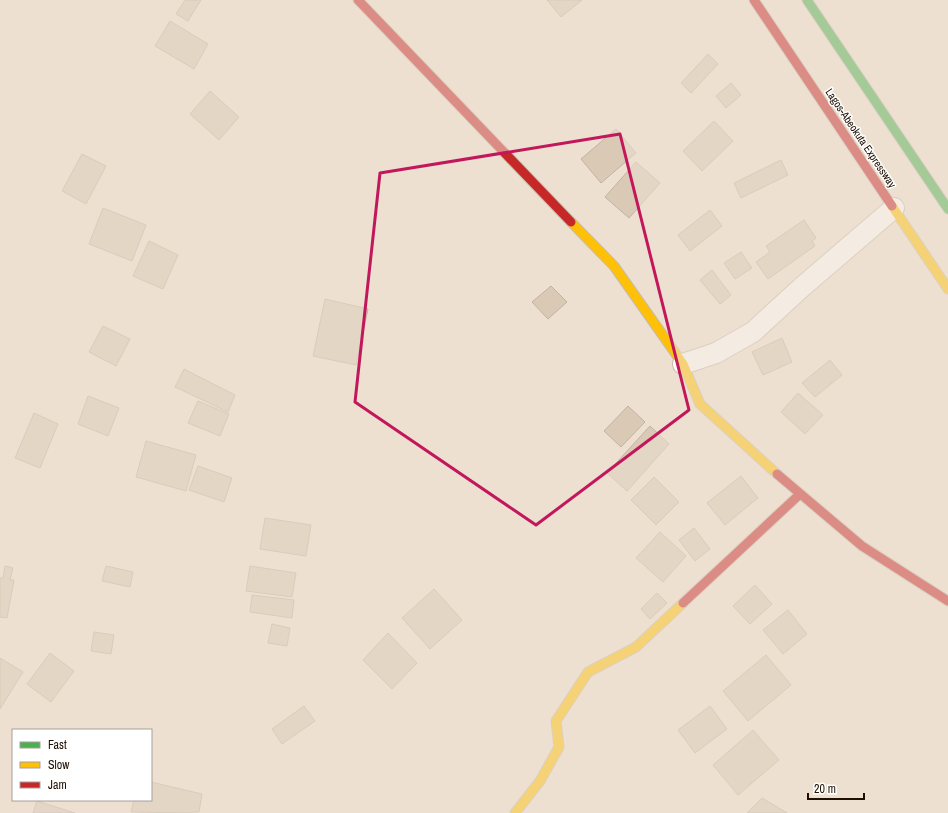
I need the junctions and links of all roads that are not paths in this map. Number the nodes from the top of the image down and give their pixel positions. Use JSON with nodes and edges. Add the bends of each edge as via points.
{"nodes":[{"id":1,"x":358,"y":0,"type":"edge"},
{"id":2,"x":754,"y":0,"type":"edge"},
{"id":3,"x":807,"y":0,"type":"edge"},
{"id":4,"x":894,"y":208,"type":"junction"},
{"id":5,"x":948,"y":209,"type":"edge"},
{"id":6,"x":948,"y":289,"type":"edge"},
{"id":7,"x":683,"y":364,"type":"junction"},
{"id":8,"x":800,"y":494,"type":"junction"},
{"id":9,"x":948,"y":601,"type":"edge"},
{"id":10,"x":515,"y":813,"type":"edge"}],
"edges":[{"from":1,"to":7,"type":"main road","via":[[614,266]]},
{"from":2,"to":4,"type":"main road","name":"Lagos-Abeokuta Expressway"},
{"from":3,"to":5,"type":"main road"},
{"from":4,"to":6,"type":"main road","name":"Lagos-Abeokuta Expressway"},
{"from":4,"to":7,"type":"street","via":[[802,286],[753,332],[716,353]]},
{"from":7,"to":8,"type":"main road","via":[[700,404]]},
{"from":8,"to":9,"type":"main road","via":[[862,546]]},
{"from":8,"to":10,"type":"main road","via":[[636,647],[588,672],[556,721],[559,747],[540,781]]}]}
